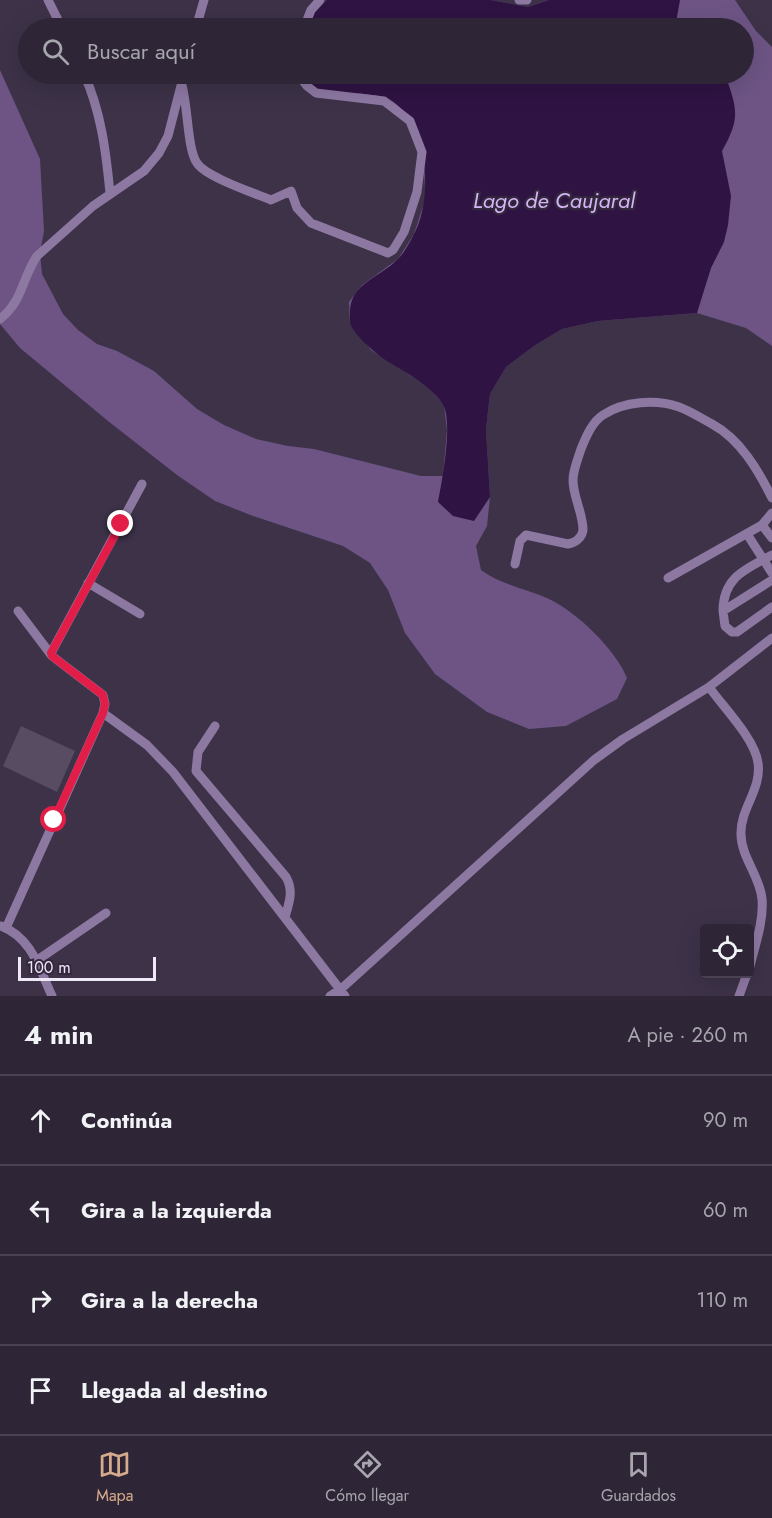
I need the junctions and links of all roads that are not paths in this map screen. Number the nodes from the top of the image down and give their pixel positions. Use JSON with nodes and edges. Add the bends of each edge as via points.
{"nodes":[{"id":1,"x":48,"y":0,"type":"edge"},
{"id":2,"x":204,"y":0,"type":"edge"},
{"id":3,"x":320,"y":0,"type":"edge"},
{"id":4,"x":519,"y":0,"type":"edge"},
{"id":5,"x":527,"y":0,"type":"edge"},
{"id":6,"x":57,"y":18,"type":"edge"},
{"id":7,"x":199,"y":18,"type":"edge"},
{"id":8,"x":308,"y":18,"type":"edge"},
{"id":9,"x":87,"y":84,"type":"edge"},
{"id":10,"x":181,"y":84,"type":"edge"},
{"id":11,"x":183,"y":84,"type":"edge"},
{"id":12,"x":306,"y":84,"type":"edge"},
{"id":13,"x":110,"y":193,"type":"junction"},
{"id":14,"x":0,"y":319,"type":"edge"},
{"id":15,"x":142,"y":484,"type":"dead end"},
{"id":16,"x":772,"y":498,"type":"edge"},
{"id":17,"x":772,"y":513,"type":"edge"},
{"id":18,"x":762,"y":525,"type":"junction"},
{"id":19,"x":747,"y":534,"type":"junction"},
{"id":20,"x":772,"y":538,"type":"edge"},
{"id":21,"x":768,"y":557,"type":"edge"},
{"id":22,"x":515,"y":564,"type":"dead end"},
{"id":23,"x":772,"y":573,"type":"edge"},
{"id":24,"x":668,"y":578,"type":"dead end"},
{"id":25,"x":772,"y":579,"type":"edge"},
{"id":26,"x":88,"y":584,"type":"junction"},
{"id":27,"x":772,"y":607,"type":"edge"},
{"id":28,"x":723,"y":611,"type":"junction"},
{"id":29,"x":18,"y":612,"type":"dead end"},
{"id":30,"x":140,"y":614,"type":"dead end"},
{"id":31,"x":772,"y":638,"type":"edge"},
{"id":32,"x":51,"y":653,"type":"junction"},
{"id":33,"x":709,"y":687,"type":"junction"},
{"id":34,"x":103,"y":713,"type":"junction"},
{"id":35,"x":214,"y":726,"type":"dead end"},
{"id":36,"x":106,"y":913,"type":"dead end"},
{"id":37,"x":285,"y":917,"type":"junction"},
{"id":38,"x":3,"y":926,"type":"edge"},
{"id":39,"x":754,"y":951,"type":"edge"},
{"id":40,"x":36,"y":961,"type":"junction"},
{"id":41,"x":746,"y":978,"type":"edge"},
{"id":42,"x":343,"y":993,"type":"edge"},
{"id":43,"x":52,"y":996,"type":"edge"},
{"id":44,"x":330,"y":996,"type":"edge"},
{"id":45,"x":740,"y":996,"type":"edge"}],
"edges":[{"from":1,"to":6,"type":"street"},
{"from":2,"to":7,"type":"street"},
{"from":3,"to":8,"type":"street"},
{"from":4,"to":5,"type":"street"},
{"from":9,"to":13,"type":"street","via":[[105,145]]},
{"from":10,"to":13,"type":"street","via":[[168,136],[159,153],[144,171]]},
{"from":11,"to":12,"type":"street","via":[[192,150],[196,163],[207,173],[271,200],[291,191],[297,208],[311,223],[388,253],[404,232],[417,192],[422,152],[410,121],[384,101],[316,93]]},
{"from":13,"to":14,"type":"street","via":[[37,256],[18,300]]},
{"from":15,"to":26,"type":"street"},
{"from":16,"to":22,"type":"street","via":[[754,464],[717,427],[679,407],[638,403],[603,415],[585,440],[573,478],[583,529],[580,538],[568,543],[526,535],[519,541]]},
{"from":17,"to":18,"type":"street"},
{"from":18,"to":19,"type":"street"},
{"from":18,"to":20,"type":"street"},
{"from":19,"to":21,"type":"street"},
{"from":19,"to":24,"type":"street"},
{"from":21,"to":23,"type":"street"},
{"from":21,"to":28,"type":"street","via":[[732,581],[724,593]]},
{"from":25,"to":28,"type":"street"},
{"from":26,"to":30,"type":"street"},
{"from":26,"to":32,"type":"street"},
{"from":27,"to":28,"type":"street","via":[[737,632],[725,626]]},
{"from":29,"to":32,"type":"street"},
{"from":31,"to":33,"type":"street"},
{"from":32,"to":34,"type":"street","via":[[103,695]]},
{"from":33,"to":39,"type":"street","via":[[754,747],[759,765],[741,833],[762,898]]},
{"from":33,"to":42,"type":"street","via":[[594,760]]},
{"from":34,"to":37,"type":"street","via":[[147,744],[173,772]]},
{"from":34,"to":38,"type":"street"},
{"from":35,"to":37,"type":"street","via":[[198,752],[196,771],[286,878],[291,895]]},
{"from":36,"to":40,"type":"street"},
{"from":37,"to":42,"type":"street"},
{"from":38,"to":40,"type":"street","via":[[29,945]]},
{"from":40,"to":43,"type":"street"},
{"from":41,"to":45,"type":"street"},
{"from":42,"to":44,"type":"street"}]}
